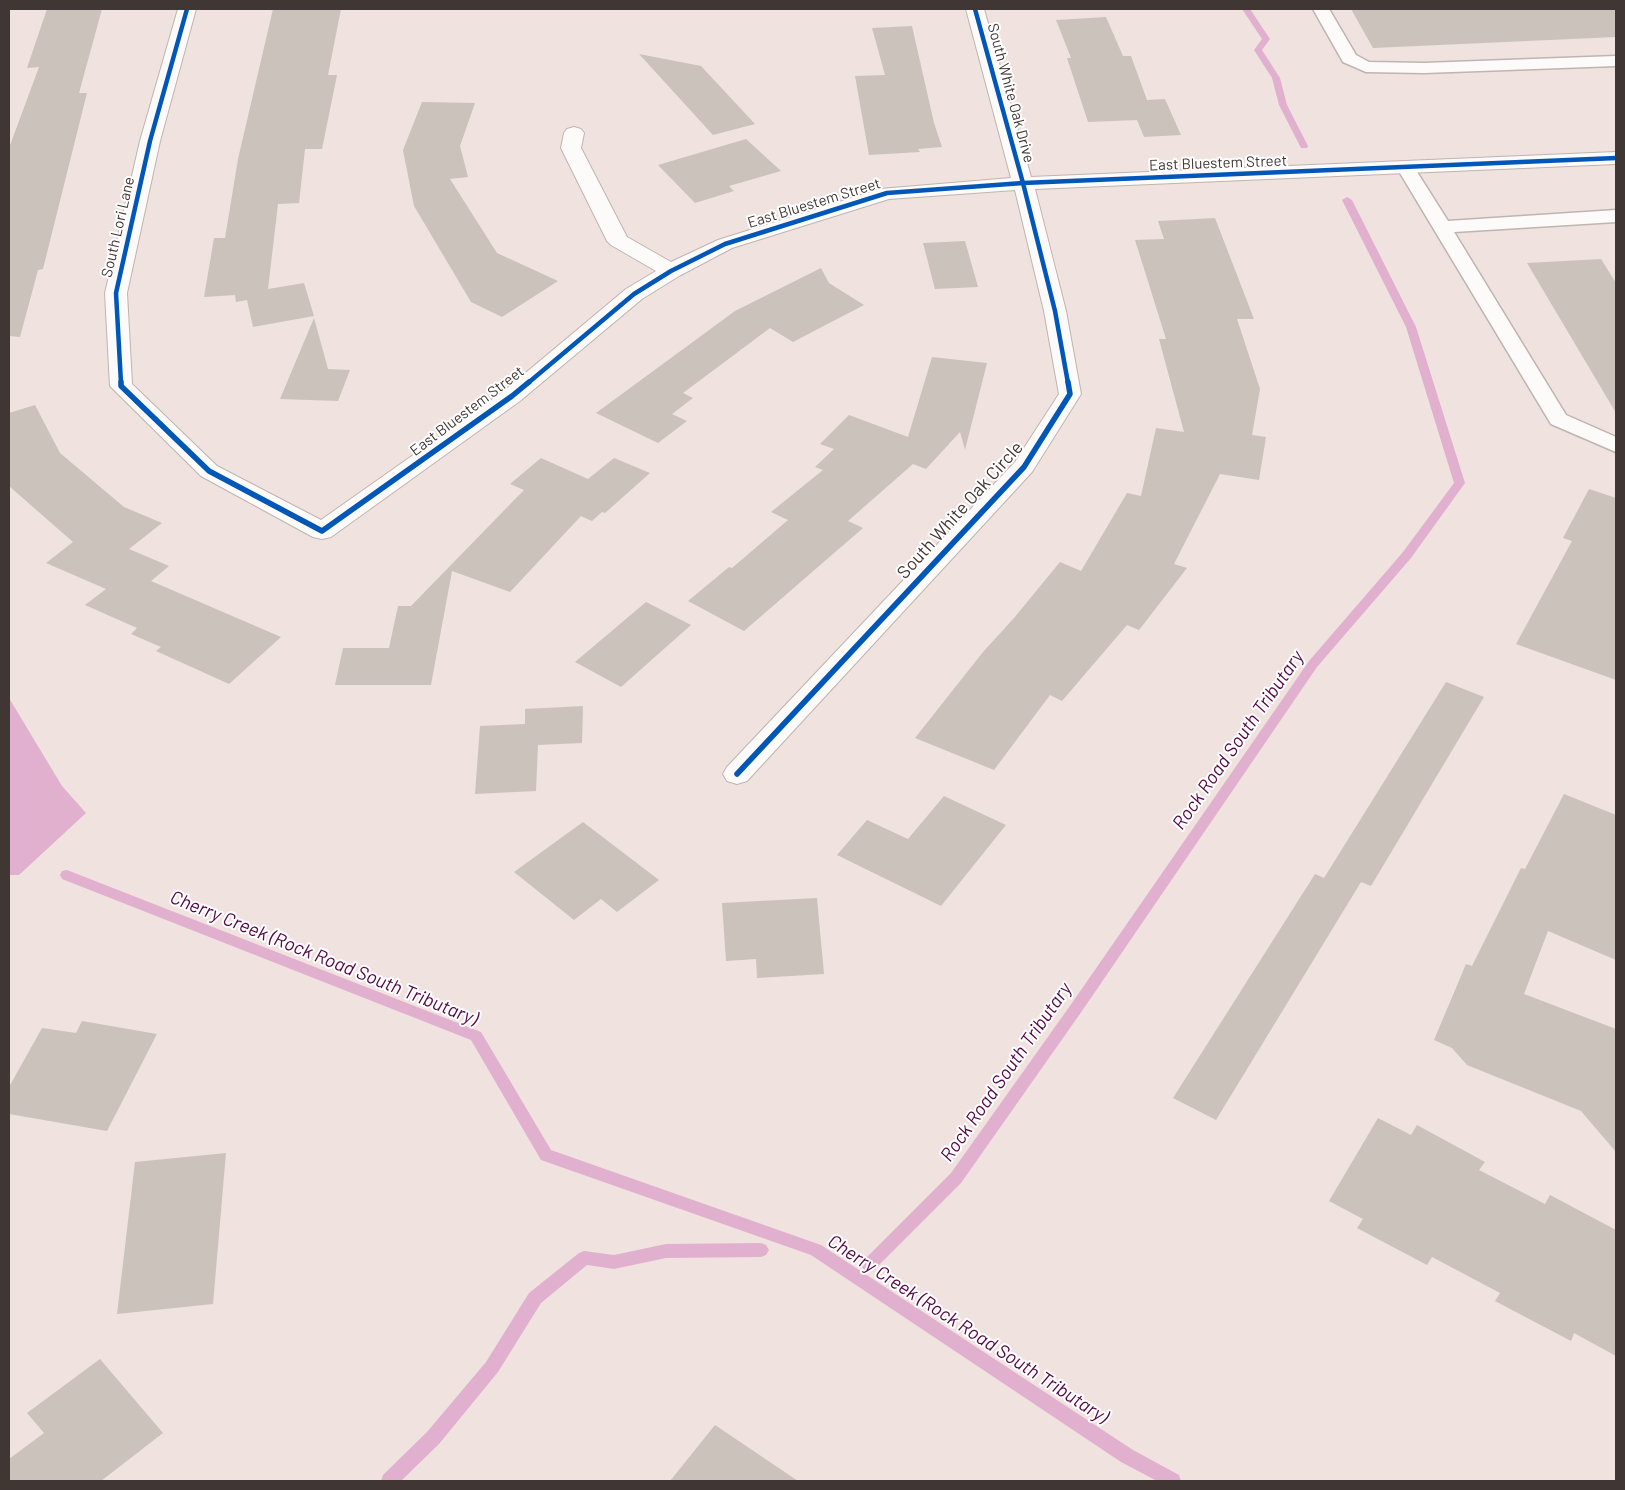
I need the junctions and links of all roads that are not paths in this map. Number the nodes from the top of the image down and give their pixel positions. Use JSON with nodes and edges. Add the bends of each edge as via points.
{"nodes":[{"id":1,"x":187,"y":9,"type":"edge"},
{"id":2,"x":975,"y":9,"type":"edge"},
{"id":3,"x":1322,"y":9,"type":"edge"},
{"id":4,"x":1616,"y":61,"type":"edge"},
{"id":5,"x":574,"y":133,"type":"dead end"},
{"id":6,"x":1616,"y":158,"type":"edge"},
{"id":7,"x":1406,"y":168,"type":"junction"},
{"id":8,"x":1023,"y":183,"type":"junction"},
{"id":9,"x":1616,"y":216,"type":"edge"},
{"id":10,"x":1442,"y":226,"type":"junction"},
{"id":11,"x":671,"y":271,"type":"junction"},
{"id":12,"x":1615,"y":444,"type":"edge"},
{"id":13,"x":322,"y":531,"type":"joint"},
{"id":14,"x":737,"y":774,"type":"dead end"}],
"edges":[{"from":1,"to":13,"type":"street","name":"South Lori Lane","via":[[150,141],[116,293],[121,386],[209,471]]},
{"from":2,"to":8,"type":"street","name":"South White Oak Drive"},
{"from":3,"to":4,"type":"lane","via":[[1349,58],[1366,67]]},
{"from":5,"to":11,"type":"street","via":[[571,148],[618,241]]},
{"from":6,"to":7,"type":"street","name":"East Bluestem Street"},
{"from":7,"to":8,"type":"street","name":"East Bluestem Street"},
{"from":7,"to":10,"type":"lane"},
{"from":8,"to":11,"type":"street","name":"East Bluestem Street","via":[[887,193],[725,244]]},
{"from":8,"to":14,"type":"street","name":"South White Oak Circle","via":[[1056,311],[1070,394],[1024,467]]},
{"from":9,"to":10,"type":"lane"},
{"from":10,"to":12,"type":"lane","via":[[1558,418]]},
{"from":11,"to":13,"type":"street","name":"East Bluestem Street","via":[[634,294],[512,396]]}]}
